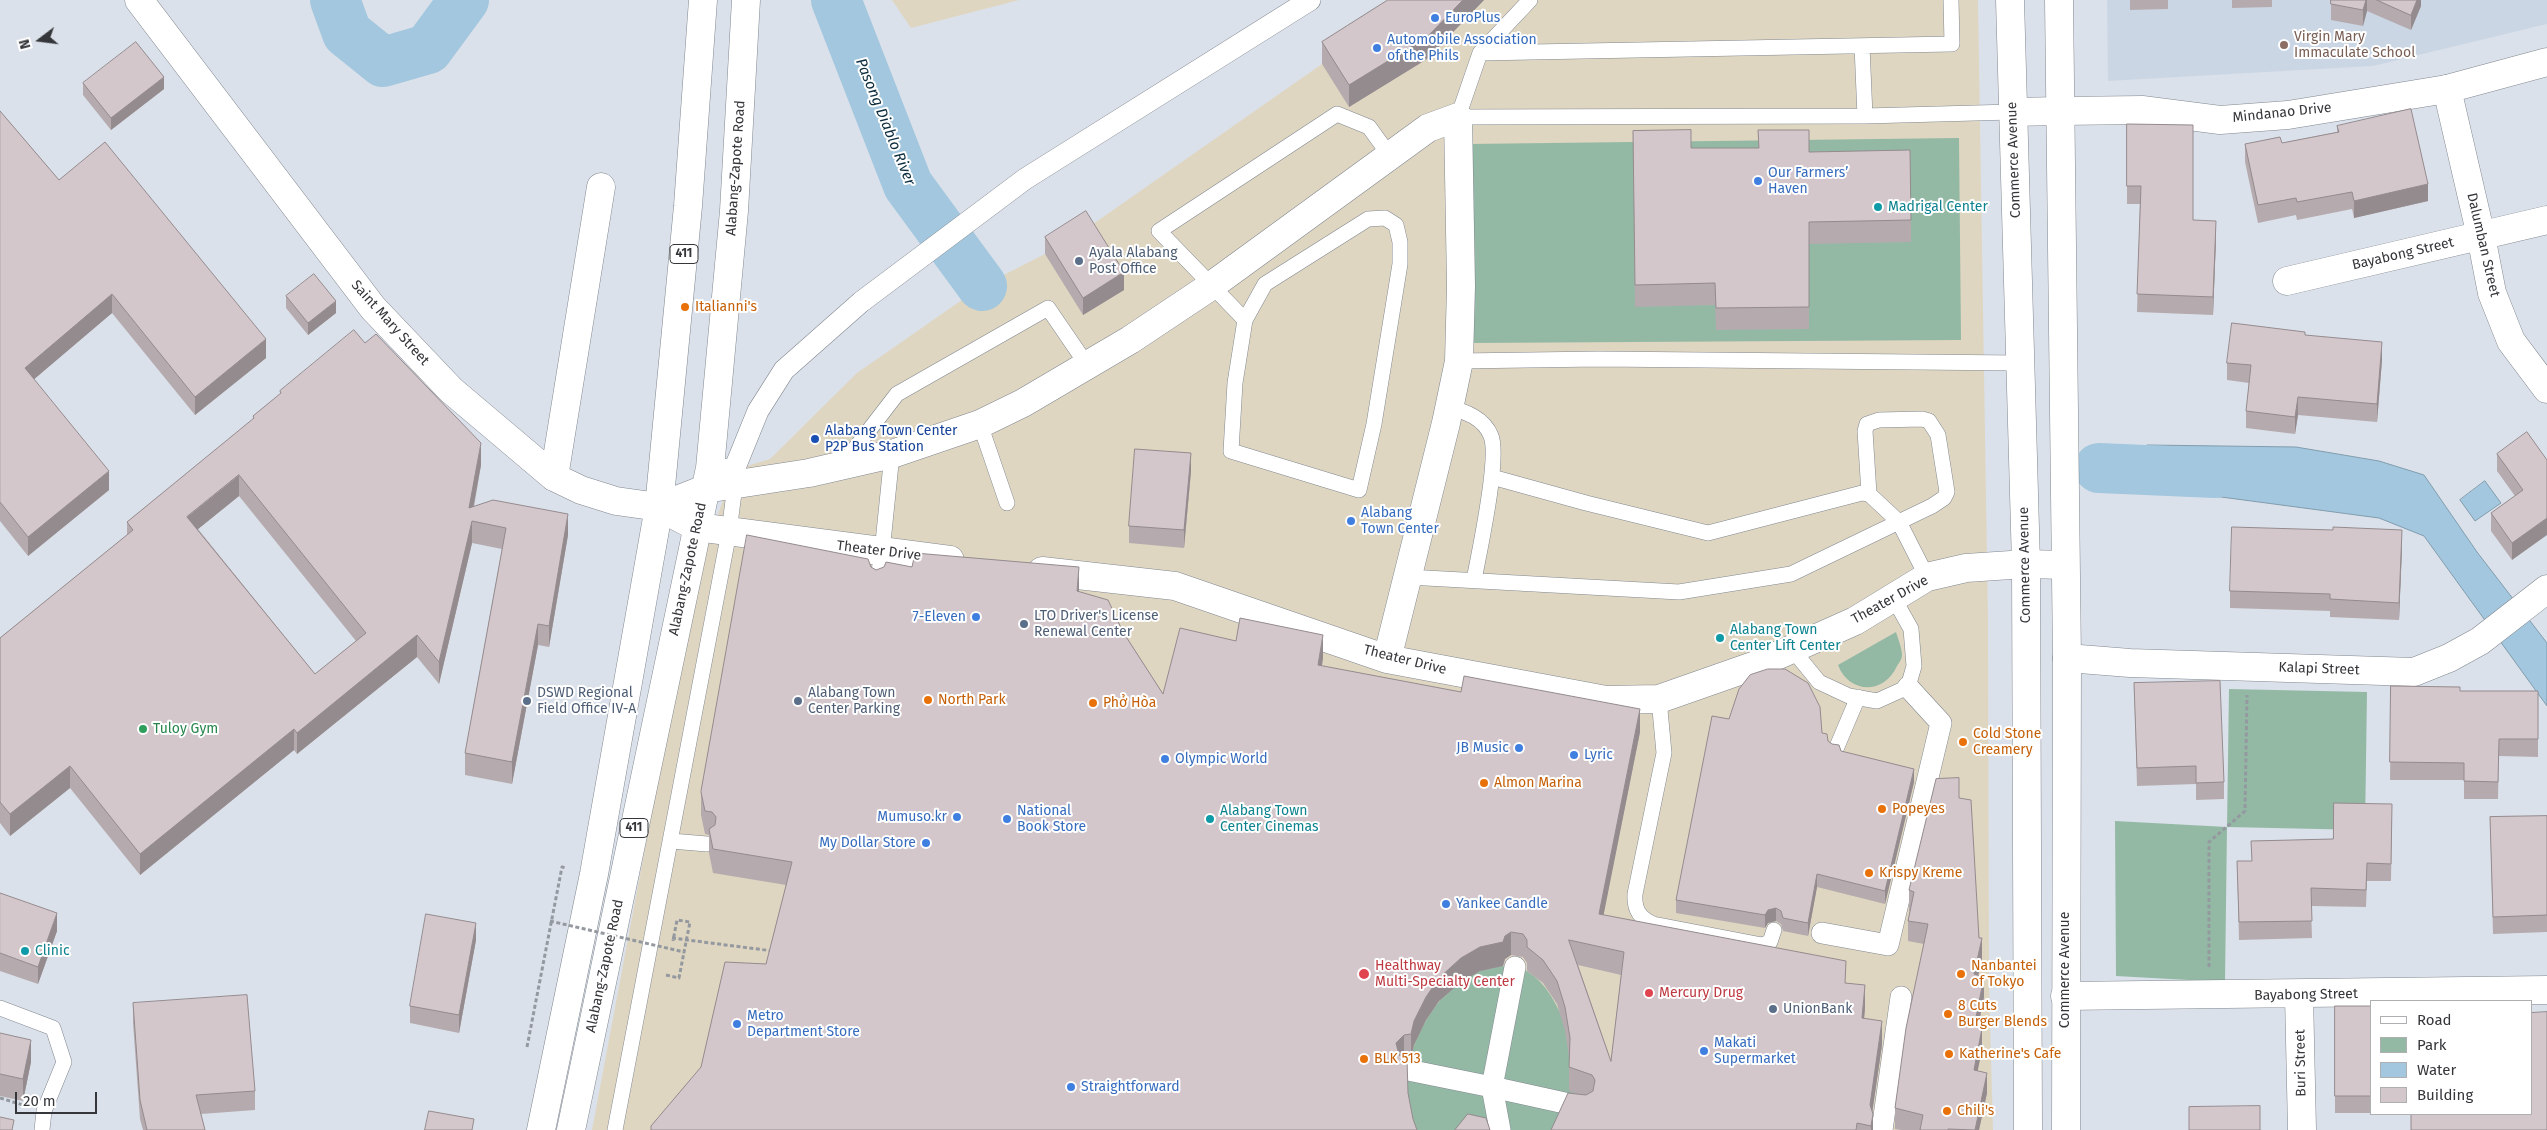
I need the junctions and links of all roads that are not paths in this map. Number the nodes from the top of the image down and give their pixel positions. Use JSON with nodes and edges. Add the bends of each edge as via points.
{"nodes":[{"id":1,"x":139,"y":0,"type":"edge"},
{"id":2,"x":703,"y":0,"type":"edge"},
{"id":3,"x":746,"y":0,"type":"edge"},
{"id":4,"x":1310,"y":0,"type":"edge"},
{"id":5,"x":1530,"y":0,"type":"edge"},
{"id":6,"x":1951,"y":0,"type":"edge"},
{"id":7,"x":2010,"y":0,"type":"edge"},
{"id":8,"x":2059,"y":0,"type":"edge"},
{"id":9,"x":1862,"y":46,"type":"junction"},
{"id":10,"x":1480,"y":52,"type":"junction"},
{"id":11,"x":2547,"y":62,"type":"edge"},
{"id":12,"x":2447,"y":89,"type":"junction"},
{"id":13,"x":2012,"y":112,"type":"junction"},
{"id":14,"x":2060,"y":112,"type":"junction"},
{"id":15,"x":1865,"y":116,"type":"junction"},
{"id":16,"x":1458,"y":117,"type":"junction"},
{"id":17,"x":1390,"y":156,"type":"junction"},
{"id":18,"x":601,"y":188,"type":"dead end"},
{"id":19,"x":2547,"y":220,"type":"edge"},
{"id":20,"x":2481,"y":236,"type":"junction"},
{"id":21,"x":2287,"y":281,"type":"dead end"},
{"id":22,"x":1211,"y":286,"type":"junction"},
{"id":23,"x":1245,"y":320,"type":"junction"},
{"id":24,"x":1459,"y":361,"type":"junction"},
{"id":25,"x":2019,"y":363,"type":"junction"},
{"id":26,"x":1087,"y":365,"type":"junction"},
{"id":27,"x":2547,"y":389,"type":"edge"},
{"id":28,"x":1448,"y":407,"type":"junction"},
{"id":29,"x":980,"y":424,"type":"junction"},
{"id":30,"x":892,"y":454,"type":"junction"},
{"id":31,"x":842,"y":466,"type":"junction"},
{"id":32,"x":1492,"y":476,"type":"junction"},
{"id":33,"x":554,"y":477,"type":"junction"},
{"id":34,"x":708,"y":478,"type":"junction"},
{"id":35,"x":735,"y":485,"type":"junction"},
{"id":36,"x":1869,"y":494,"type":"junction"},
{"id":37,"x":1007,"y":503,"type":"dead end"},
{"id":38,"x":660,"y":507,"type":"junction"},
{"id":39,"x":1899,"y":522,"type":"junction"},
{"id":40,"x":697,"y":527,"type":"junction"},
{"id":41,"x":729,"y":532,"type":"junction"},
{"id":42,"x":882,"y":552,"type":"junction"},
{"id":43,"x":970,"y":562,"type":"edge"},
{"id":44,"x":2026,"y":564,"type":"junction"},
{"id":45,"x":2065,"y":565,"type":"junction"},
{"id":46,"x":1019,"y":568,"type":"edge"},
{"id":47,"x":1408,"y":577,"type":"junction"},
{"id":48,"x":1927,"y":577,"type":"junction"},
{"id":49,"x":1474,"y":580,"type":"junction"},
{"id":50,"x":877,"y":584,"type":"edge"},
{"id":51,"x":2542,"y":593,"type":"edge"},
{"id":52,"x":1893,"y":598,"type":"junction"},
{"id":53,"x":1792,"y":649,"type":"junction"},
{"id":54,"x":2067,"y":658,"type":"junction"},
{"id":55,"x":1387,"y":659,"type":"junction"},
{"id":56,"x":1908,"y":687,"type":"junction"},
{"id":57,"x":1858,"y":697,"type":"junction"},
{"id":58,"x":1658,"y":699,"type":"junction"},
{"id":59,"x":1836,"y":749,"type":"edge"},
{"id":60,"x":671,"y":841,"type":"junction"},
{"id":61,"x":707,"y":844,"type":"edge"},
{"id":62,"x":1774,"y":930,"type":"dead end"},
{"id":63,"x":1822,"y":933,"type":"dead end"},
{"id":64,"x":1515,"y":967,"type":"dead end"},
{"id":65,"x":2547,"y":990,"type":"edge"},
{"id":66,"x":2299,"y":995,"type":"junction"},
{"id":67,"x":2065,"y":996,"type":"junction"},
{"id":68,"x":1901,"y":997,"type":"dead end"},
{"id":69,"x":0,"y":1008,"type":"edge"},
{"id":70,"x":1408,"y":1070,"type":"edge"},
{"id":71,"x":1492,"y":1086,"type":"junction"},
{"id":72,"x":1583,"y":1107,"type":"edge"},
{"id":73,"x":42,"y":1130,"type":"edge"},
{"id":74,"x":541,"y":1130,"type":"edge"},
{"id":75,"x":571,"y":1130,"type":"edge"},
{"id":76,"x":615,"y":1130,"type":"edge"},
{"id":77,"x":1500,"y":1130,"type":"edge"},
{"id":78,"x":1882,"y":1130,"type":"edge"},
{"id":79,"x":2028,"y":1130,"type":"edge"},
{"id":80,"x":2066,"y":1130,"type":"edge"},
{"id":81,"x":2302,"y":1130,"type":"edge"}],
"edges":[{"from":1,"to":33,"type":"main road","name":"Saint Mary Street","via":[[373,308],[451,390]]},
{"from":2,"to":38,"type":"main road","number":"411"},
{"from":3,"to":34,"type":"main road","name":"Alabang-Zapote Road","number":"411","via":[[734,211]]},
{"from":4,"to":34,"type":"street","via":[[1025,179],[864,299],[784,370],[758,412],[734,470]]},
{"from":5,"to":10,"type":"lane"},
{"from":6,"to":9,"type":"lane","via":[[1952,44]]},
{"from":7,"to":13,"type":"main road","name":"Commerce Avenue"},
{"from":8,"to":14,"type":"main road","name":"Commerce Avenue"},
{"from":9,"to":10,"type":"lane"},
{"from":9,"to":15,"type":"lane"},
{"from":10,"to":16,"type":"lane"},
{"from":11,"to":12,"type":"main road","name":"Mindanao Drive"},
{"from":12,"to":14,"type":"main road","name":"Mindanao Drive","via":[[2288,115],[2220,120],[2142,110]]},
{"from":12,"to":20,"type":"main road","name":"Dalumban Street"},
{"from":13,"to":14,"type":"main road","name":"Mindanao Drive"},
{"from":13,"to":15,"type":"lane"},
{"from":13,"to":25,"type":"main road","name":"Commerce Avenue"},
{"from":14,"to":45,"type":"main road","name":"Commerce Avenue"},
{"from":15,"to":16,"type":"lane"},
{"from":16,"to":17,"type":"main road","via":[[1428,128]]},
{"from":16,"to":24,"type":"main road"},
{"from":17,"to":22,"type":"main road"},
{"from":17,"to":22,"type":"lane","via":[[1369,127],[1337,114],[1159,231]]},
{"from":18,"to":33,"type":"main road"},
{"from":19,"to":20,"type":"main road","name":"Bayabong Street"},
{"from":20,"to":21,"type":"main road","name":"Bayabong Street"},
{"from":20,"to":27,"type":"main road","name":"Dalumban Street","via":[[2492,293],[2511,342]]},
{"from":22,"to":23,"type":"lane"},
{"from":22,"to":26,"type":"main road"},
{"from":23,"to":23,"type":"lane","via":[[1235,383],[1231,451],[1359,490],[1374,424],[1400,264],[1396,226],[1385,218],[1368,219],[1265,284]]},
{"from":24,"to":25,"type":"lane","via":[[1609,359]]},
{"from":24,"to":28,"type":"main road"},
{"from":25,"to":44,"type":"main road","name":"Commerce Avenue"},
{"from":26,"to":29,"type":"main road"},
{"from":26,"to":31,"type":"lane","via":[[1048,308],[896,394]]},
{"from":28,"to":32,"type":"lane","via":[[1475,416],[1491,434],[1494,443]]},
{"from":28,"to":47,"type":"main road"},
{"from":29,"to":30,"type":"main road"},
{"from":29,"to":37,"type":"lane"},
{"from":30,"to":31,"type":"main road"},
{"from":30,"to":42,"type":"lane"},
{"from":31,"to":35,"type":"main road"},
{"from":32,"to":36,"type":"lane","via":[[1708,533],[1862,493]]},
{"from":32,"to":49,"type":"lane"},
{"from":33,"to":38,"type":"main road","name":"Saint Mary Street","via":[[616,501]]},
{"from":34,"to":35,"type":"main road"},
{"from":34,"to":38,"type":"main road"},
{"from":34,"to":40,"type":"main road","name":"Alabang-Zapote Road","number":"411"},
{"from":35,"to":41,"type":"lane"},
{"from":36,"to":39,"type":"lane"},
{"from":36,"to":39,"type":"lane","via":[[1867,424],[1879,420],[1929,421],[1938,434],[1947,492],[1932,506]]},
{"from":38,"to":40,"type":"main road","name":"Saint Mary Street"},
{"from":38,"to":74,"type":"main road","number":"411","via":[[594,874]]},
{"from":39,"to":48,"type":"lane"},
{"from":39,"to":49,"type":"lane","via":[[1792,574],[1679,592]]},
{"from":40,"to":41,"type":"main road","name":"Theater Drive"},
{"from":40,"to":75,"type":"main road","name":"Alabang-Zapote Road","number":"411"},
{"from":41,"to":42,"type":"main road","name":"Theater Drive"},
{"from":41,"to":60,"type":"lane"},
{"from":42,"to":43,"type":"main road","name":"Theater Drive"},
{"from":42,"to":50,"type":"lane"},
{"from":44,"to":45,"type":"main road","name":"Theater Drive"},
{"from":44,"to":48,"type":"main road","name":"Theater Drive","via":[[1958,569]]},
{"from":44,"to":79,"type":"main road","name":"Commerce Avenue"},
{"from":45,"to":54,"type":"main road","name":"Commerce Avenue"},
{"from":46,"to":55,"type":"main road","name":"Theater Drive","via":[[1175,586]]},
{"from":47,"to":49,"type":"lane"},
{"from":47,"to":55,"type":"main road"},
{"from":48,"to":52,"type":"main road","name":"Theater Drive"},
{"from":51,"to":54,"type":"main road","name":"Kalapi Street","via":[[2480,641],[2414,672]]},
{"from":52,"to":53,"type":"main road","name":"Theater Drive","via":[[1855,621]]},
{"from":52,"to":56,"type":"lane","via":[[1911,629],[1914,666]]},
{"from":53,"to":57,"type":"lane","via":[[1819,682]]},
{"from":53,"to":58,"type":"main road","name":"Theater Drive"},
{"from":54,"to":67,"type":"main road","name":"Commerce Avenue"},
{"from":55,"to":58,"type":"main road","name":"Theater Drive","via":[[1606,700]]},
{"from":56,"to":57,"type":"lane","via":[[1877,701]]},
{"from":56,"to":63,"type":"street","via":[[1941,724],[1888,945]]},
{"from":57,"to":59,"type":"lane"},
{"from":58,"to":62,"type":"lane","via":[[1664,753],[1635,894],[1637,912],[1653,924],[1762,945],[1770,942]]},
{"from":60,"to":61,"type":"lane"},
{"from":60,"to":76,"type":"lane"},
{"from":64,"to":71,"type":"street"},
{"from":65,"to":66,"type":"main road","name":"Bayabong Street"},
{"from":66,"to":67,"type":"main road","name":"Bayabong Street"},
{"from":66,"to":81,"type":"main road","name":"Buri Street"},
{"from":67,"to":80,"type":"main road","name":"Commerce Avenue"},
{"from":68,"to":78,"type":"street"},
{"from":69,"to":73,"type":"lane","via":[[53,1028],[64,1062],[44,1111]]},
{"from":70,"to":71,"type":"street"},
{"from":71,"to":72,"type":"street"},
{"from":71,"to":77,"type":"street"}]}
